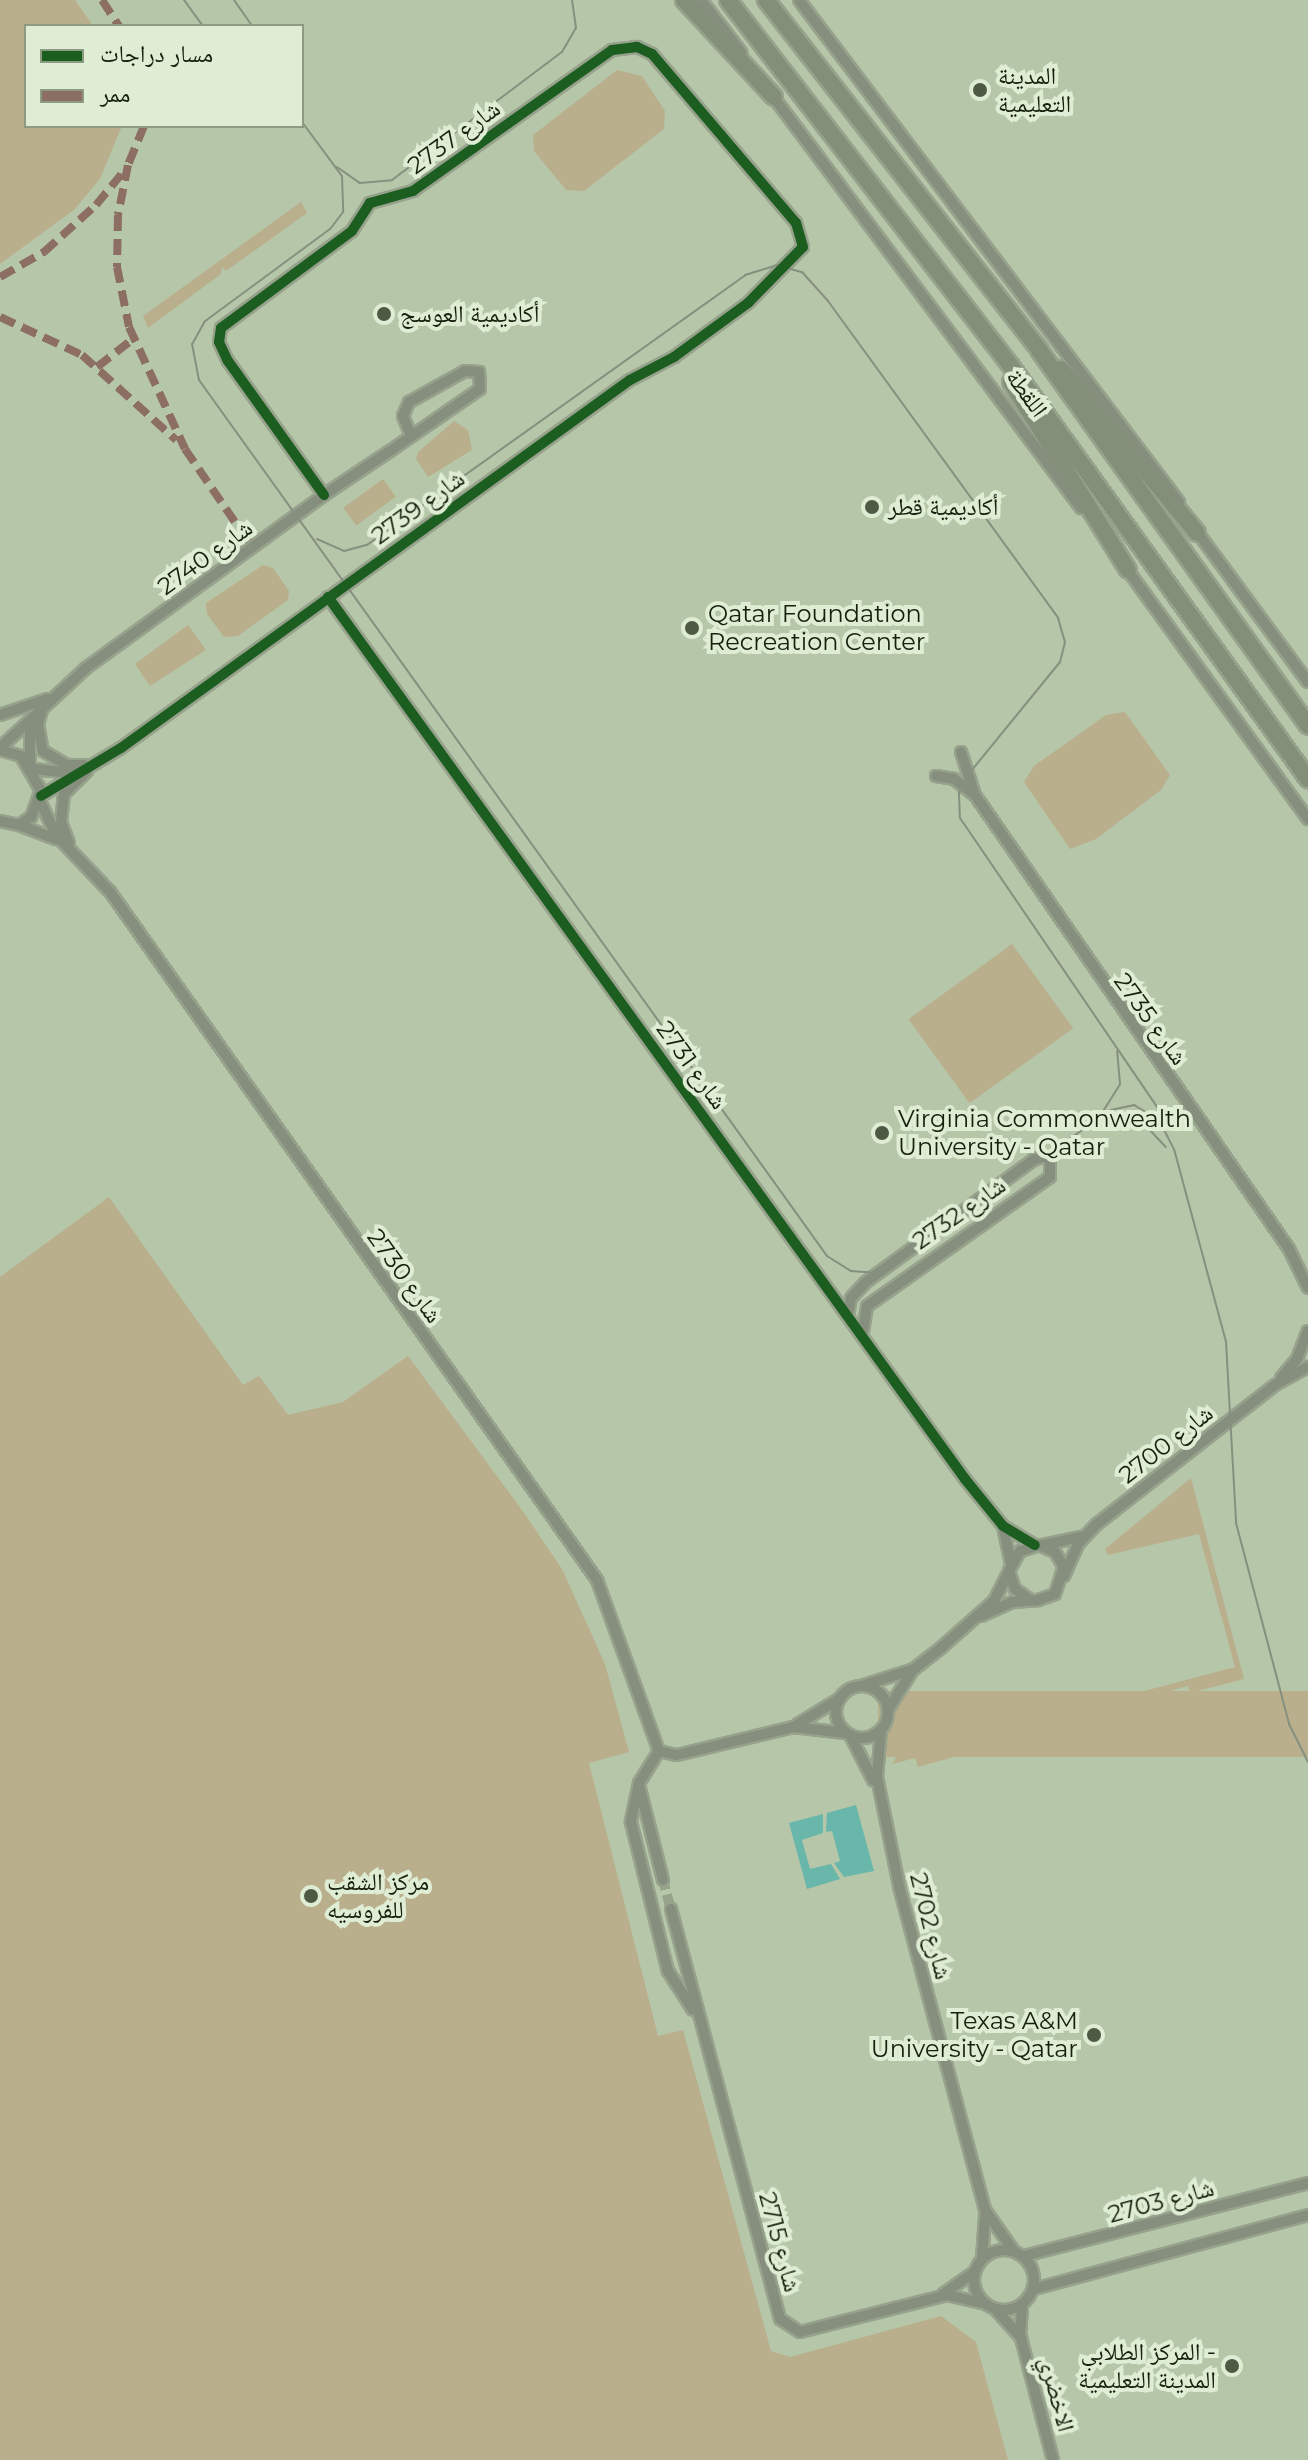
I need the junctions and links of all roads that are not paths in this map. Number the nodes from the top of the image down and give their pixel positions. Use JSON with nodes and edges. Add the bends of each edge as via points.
{"nodes":[{"id":1,"x":684,"y":0,"type":"edge"},
{"id":2,"x":701,"y":0,"type":"edge"},
{"id":3,"x":718,"y":0,"type":"edge"},
{"id":4,"x":728,"y":0,"type":"edge"},
{"id":5,"x":766,"y":0,"type":"edge"},
{"id":6,"x":776,"y":0,"type":"edge"},
{"id":7,"x":799,"y":0,"type":"edge"},
{"id":8,"x":822,"y":73,"type":"junction"},
{"id":9,"x":801,"y":92,"type":"junction"},
{"id":10,"x":774,"y":97,"type":"junction"},
{"id":11,"x":801,"y":238,"type":"joint"},
{"id":12,"x":957,"y":295,"type":"junction"},
{"id":13,"x":1039,"y":350,"type":"junction"},
{"id":14,"x":411,"y":436,"type":"junction"},
{"id":15,"x":324,"y":495,"type":"junction"},
{"id":16,"x":1197,"y":533,"type":"junction"},
{"id":17,"x":1128,"y":570,"type":"junction"},
{"id":18,"x":328,"y":597,"type":"junction"},
{"id":19,"x":1308,"y":682,"type":"edge"},
{"id":20,"x":49,"y":699,"type":"junction"},
{"id":21,"x":0,"y":715,"type":"edge"},
{"id":22,"x":31,"y":720,"type":"junction"},
{"id":23,"x":1308,"y":726,"type":"edge"},
{"id":24,"x":0,"y":749,"type":"edge"},
{"id":25,"x":961,"y":752,"type":"dead end"},
{"id":26,"x":94,"y":764,"type":"junction"},
{"id":27,"x":31,"y":767,"type":"junction"},
{"id":28,"x":74,"y":773,"type":"junction"},
{"id":29,"x":936,"y":776,"type":"dead end"},
{"id":30,"x":1308,"y":779,"type":"edge"},
{"id":31,"x":975,"y":795,"type":"junction"},
{"id":32,"x":40,"y":799,"type":"junction"},
{"id":33,"x":1308,"y":819,"type":"edge"},
{"id":34,"x":0,"y":821,"type":"edge"},
{"id":35,"x":19,"y":825,"type":"junction"},
{"id":36,"x":72,"y":848,"type":"junction"},
{"id":37,"x":1299,"y":1265,"type":"junction"},
{"id":38,"x":1308,"y":1275,"type":"edge"},
{"id":39,"x":827,"y":1285,"type":"junction"},
{"id":40,"x":1308,"y":1288,"type":"edge"},
{"id":41,"x":855,"y":1291,"type":"junction"},
{"id":42,"x":848,"y":1315,"type":"junction"},
{"id":43,"x":1308,"y":1331,"type":"edge"},
{"id":44,"x":865,"y":1336,"type":"junction"},
{"id":45,"x":1308,"y":1367,"type":"edge"},
{"id":46,"x":1275,"y":1385,"type":"junction"},
{"id":47,"x":1003,"y":1526,"type":"junction"},
{"id":48,"x":1084,"y":1536,"type":"junction"},
{"id":49,"x":1037,"y":1545,"type":"junction"},
{"id":50,"x":1010,"y":1567,"type":"junction"},
{"id":51,"x":1064,"y":1576,"type":"junction"},
{"id":52,"x":1030,"y":1600,"type":"junction"},
{"id":53,"x":981,"y":1616,"type":"junction"},
{"id":54,"x":914,"y":1669,"type":"junction"},
{"id":55,"x":864,"y":1685,"type":"junction"},
{"id":56,"x":839,"y":1699,"type":"junction"},
{"id":57,"x":888,"y":1710,"type":"junction"},
{"id":58,"x":793,"y":1727,"type":"junction"},
{"id":59,"x":881,"y":1730,"type":"junction"},
{"id":60,"x":848,"y":1734,"type":"junction"},
{"id":61,"x":659,"y":1751,"type":"junction"},
{"id":62,"x":639,"y":1783,"type":"junction"},
{"id":63,"x":880,"y":1797,"type":"junction"},
{"id":64,"x":643,"y":1876,"type":"junction"},
{"id":65,"x":656,"y":1924,"type":"junction"},
{"id":66,"x":699,"y":2018,"type":"junction"},
{"id":67,"x":1308,"y":2183,"type":"edge"},
{"id":68,"x":983,"y":2203,"type":"junction"},
{"id":69,"x":1308,"y":2215,"type":"edge"},
{"id":70,"x":1018,"y":2253,"type":"junction"},
{"id":71,"x":982,"y":2259,"type":"junction"},
{"id":72,"x":975,"y":2272,"type":"junction"},
{"id":73,"x":1034,"y":2289,"type":"junction"},
{"id":74,"x":934,"y":2298,"type":"junction"},
{"id":75,"x":1022,"y":2305,"type":"junction"},
{"id":76,"x":990,"y":2306,"type":"junction"},
{"id":77,"x":1021,"y":2338,"type":"junction"},
{"id":78,"x":1053,"y":2460,"type":"edge"}],
"edges":[{"from":1,"to":10,"type":"main road"},
{"from":2,"to":10,"type":"street","name":"اللقطة"},
{"from":3,"to":9,"type":"main road"},
{"from":4,"to":9,"type":"main road","name":"اللقطة"},
{"from":5,"to":8,"type":"main road","name":"اللقطة"},
{"from":6,"to":8,"type":"main road"},
{"from":7,"to":16,"type":"street","via":[[1142,448]]},
{"from":8,"to":13,"type":"main road","name":"اللقطة"},
{"from":9,"to":12,"type":"main road","name":"اللقطة"},
{"from":10,"to":17,"type":"street","name":"اللقطة"},
{"from":11,"to":15,"type":"street","name":"شارع 2737","via":[[796,223],[734,145],[652,54],[637,47],[612,50],[413,191],[370,203],[352,231],[221,328],[219,342],[228,361]]},
{"from":11,"to":18,"type":"street","name":"شارع 2739","via":[[803,247],[748,303],[671,360],[630,380]]},
{"from":12,"to":17,"type":"main road"},
{"from":12,"to":30,"type":"main road","name":"اللقطة"},
{"from":13,"to":16,"type":"main road","via":[[1076,384]]},
{"from":13,"to":23,"type":"main road","name":"اللقطة"},
{"from":14,"to":14,"type":"street","name":"شارع 2740","via":[[480,389],[482,376],[470,370],[413,399],[403,416]]},
{"from":14,"to":15,"type":"street","name":"شارع 2740"},
{"from":15,"to":20,"type":"street","name":"شارع 2740"},
{"from":16,"to":19,"type":"street"},
{"from":17,"to":33,"type":"street","name":"اللقطة"},
{"from":18,"to":26,"type":"street","name":"شارع 2739"},
{"from":18,"to":39,"type":"street","name":"شارع 2731"},
{"from":20,"to":21,"type":"street"},
{"from":20,"to":22,"type":"street","name":"شارع 2740"},
{"from":20,"to":26,"type":"street","via":[[38,724],[43,751],[66,765]]},
{"from":22,"to":24,"type":"street","name":"شارع 2740"},
{"from":22,"to":27,"type":"street"},
{"from":24,"to":27,"type":"street"},
{"from":25,"to":31,"type":"street","name":"شارع 2735"},
{"from":26,"to":28,"type":"street","name":"شارع 2739"},
{"from":26,"to":36,"type":"street","via":[[64,794],[61,822]]},
{"from":27,"to":28,"type":"street","name":"شارع 2739"},
{"from":27,"to":32,"type":"street","name":"شارع 2730"},
{"from":28,"to":32,"type":"street","name":"شارع 2739"},
{"from":29,"to":31,"type":"street","name":"شارع 2735","via":[[954,779]]},
{"from":31,"to":37,"type":"street","name":"شارع 2735"},
{"from":32,"to":35,"type":"street","name":"شارع 2739"},
{"from":32,"to":36,"type":"street","name":"شارع 2730","via":[[56,835]]},
{"from":34,"to":35,"type":"street","name":"شارع 2730"},
{"from":35,"to":36,"type":"street","name":"شارع 2730"},
{"from":36,"to":61,"type":"street","name":"شارع 2730","via":[[111,893],[597,1580]]},
{"from":37,"to":38,"type":"street","name":"شارع 2735"},
{"from":37,"to":40,"type":"street","name":"شارع 2735"},
{"from":39,"to":41,"type":"street"},
{"from":39,"to":42,"type":"street","name":"شارع 2731"},
{"from":41,"to":42,"type":"street"},
{"from":41,"to":44,"type":"street","name":"شارع 2732","via":[[1033,1160],[1045,1156],[1050,1161],[1050,1177],[867,1306],[861,1323]]},
{"from":42,"to":44,"type":"street","name":"شارع 2731"},
{"from":43,"to":46,"type":"street","name":"شارع 2700","via":[[1297,1359]]},
{"from":44,"to":47,"type":"street","name":"شارع 2731"},
{"from":45,"to":46,"type":"street","name":"شارع 2700"},
{"from":46,"to":48,"type":"street","name":"شارع 2700"},
{"from":47,"to":49,"type":"street","name":"شارع 2731"},
{"from":47,"to":50,"type":"street","name":"شارع 2731"},
{"from":48,"to":49,"type":"street","name":"شارع 2700","via":[[1064,1544]]},
{"from":48,"to":51,"type":"street","name":"شارع 2700"},
{"from":49,"to":50,"type":"street","via":[[1020,1551]]},
{"from":49,"to":51,"type":"street","via":[[1061,1559]]},
{"from":50,"to":52,"type":"street","via":[[1015,1589]]},
{"from":50,"to":53,"type":"street"},
{"from":51,"to":52,"type":"street","via":[[1055,1594]]},
{"from":52,"to":53,"type":"street"},
{"from":53,"to":54,"type":"street"},
{"from":54,"to":55,"type":"street"},
{"from":54,"to":57,"type":"street"},
{"from":55,"to":56,"type":"street","via":[[850,1688]]},
{"from":55,"to":57,"type":"street","via":[[878,1691]]},
{"from":56,"to":58,"type":"street"},
{"from":56,"to":60,"type":"street","via":[[836,1713]]},
{"from":57,"to":59,"type":"street"},
{"from":58,"to":60,"type":"street"},
{"from":58,"to":61,"type":"street","via":[[677,1755]]},
{"from":59,"to":60,"type":"street","via":[[870,1737]]},
{"from":59,"to":63,"type":"street","name":"شارع 2702","via":[[876,1761]]},
{"from":60,"to":63,"type":"street","name":"شارع 2702"},
{"from":61,"to":62,"type":"street","name":"شارع 2715"},
{"from":62,"to":64,"type":"street","name":"شارع 2715","via":[[631,1822]]},
{"from":62,"to":64,"type":"street","via":[[662,1875]]},
{"from":63,"to":68,"type":"street","name":"شارع 2702"},
{"from":64,"to":65,"type":"street","name":"شارع 2715"},
{"from":65,"to":66,"type":"street","name":"شارع 2715","via":[[668,1971]]},
{"from":65,"to":66,"type":"street","name":"شارع 2715","via":[[672,1914]]},
{"from":66,"to":74,"type":"street","name":"شارع 2715","via":[[780,2319],[800,2332]]},
{"from":67,"to":70,"type":"street","name":"شارع 2703"},
{"from":68,"to":70,"type":"street","name":"شارع 2702"},
{"from":68,"to":71,"type":"street","name":"شارع 2702","via":[[987,2234]]},
{"from":69,"to":73,"type":"street","name":"شارع 2703"},
{"from":70,"to":71,"type":"street","via":[[996,2250]]},
{"from":70,"to":73,"type":"street","via":[[1034,2271]]},
{"from":71,"to":72,"type":"street"},
{"from":72,"to":74,"type":"street","name":"شارع 2715"},
{"from":72,"to":76,"type":"street","via":[[975,2290]]},
{"from":73,"to":75,"type":"street"},
{"from":74,"to":76,"type":"street","name":"شارع 2715","via":[[960,2295]]},
{"from":75,"to":76,"type":"street"},
{"from":75,"to":77,"type":"street","name":"الاخضري"},
{"from":76,"to":77,"type":"street","name":"الاخضري"},
{"from":77,"to":78,"type":"street","name":"الاخضري"}]}
